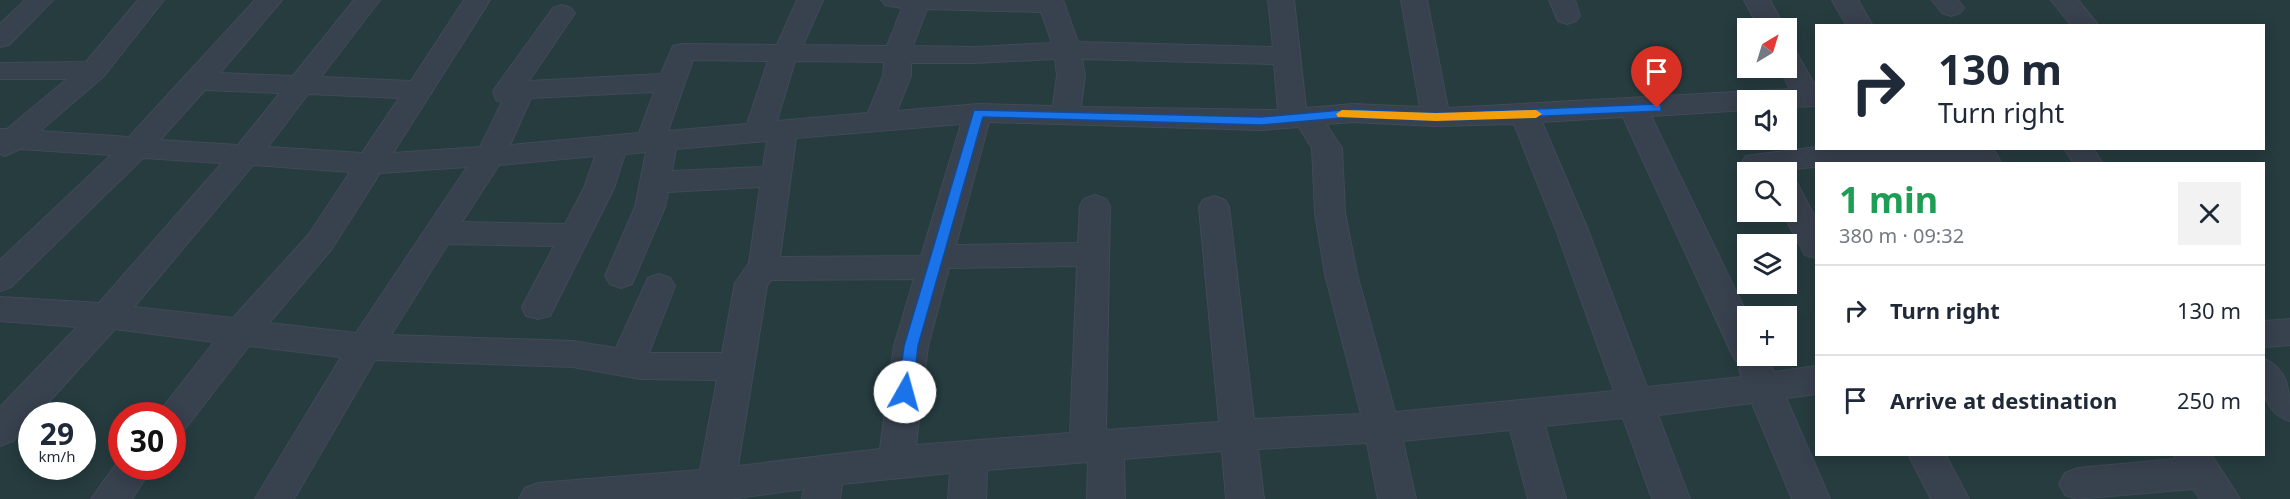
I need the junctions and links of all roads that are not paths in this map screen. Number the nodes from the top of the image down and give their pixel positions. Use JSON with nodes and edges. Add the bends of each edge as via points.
{"nodes":[{"id":1,"x":40,"y":0,"type":"edge"},
{"id":2,"x":151,"y":0,"type":"edge"},
{"id":3,"x":269,"y":0,"type":"edge"},
{"id":4,"x":367,"y":0,"type":"edge"},
{"id":5,"x":477,"y":0,"type":"edge"},
{"id":6,"x":810,"y":0,"type":"edge"},
{"id":7,"x":894,"y":0,"type":"edge"},
{"id":8,"x":918,"y":0,"type":"edge"},
{"id":9,"x":1281,"y":0,"type":"edge"},
{"id":10,"x":1414,"y":0,"type":"edge"},
{"id":11,"x":1757,"y":0,"type":"edge"},
{"id":12,"x":1845,"y":0,"type":"edge"},
{"id":13,"x":2064,"y":0,"type":"edge"},
{"id":14,"x":1051,"y":2,"type":"edge"},
{"id":15,"x":562,"y":13,"type":"dead end"},
{"id":16,"x":1767,"y":18,"type":"edge"},
{"id":17,"x":1859,"y":24,"type":"edge"},
{"id":18,"x":2084,"y":24,"type":"edge"},
{"id":19,"x":4,"y":32,"type":"edge"},
{"id":20,"x":1066,"y":50,"type":"junction"},
{"id":21,"x":786,"y":54,"type":"junction"},
{"id":22,"x":898,"y":55,"type":"junction"},
{"id":23,"x":1285,"y":56,"type":"junction"},
{"id":24,"x":94,"y":70,"type":"junction"},
{"id":25,"x":0,"y":71,"type":"edge"},
{"id":26,"x":1797,"y":73,"type":"edge"},
{"id":27,"x":200,"y":81,"type":"junction"},
{"id":28,"x":671,"y":82,"type":"junction"},
{"id":29,"x":302,"y":84,"type":"junction"},
{"id":30,"x":420,"y":90,"type":"junction"},
{"id":31,"x":507,"y":91,"type":"junction"},
{"id":32,"x":1813,"y":97,"type":"edge"},
{"id":33,"x":1797,"y":98,"type":"edge"},
{"id":34,"x":1737,"y":102,"type":"edge"},
{"id":35,"x":1634,"y":110,"type":"junction"},
{"id":36,"x":978,"y":113,"type":"junction"},
{"id":37,"x":1524,"y":114,"type":"junction"},
{"id":38,"x":1066,"y":117,"type":"junction"},
{"id":39,"x":1436,"y":117,"type":"junction"},
{"id":40,"x":1300,"y":118,"type":"junction"},
{"id":41,"x":879,"y":122,"type":"junction"},
{"id":42,"x":771,"y":131,"type":"junction"},
{"id":43,"x":5,"y":142,"type":"edge"},
{"id":44,"x":656,"y":142,"type":"junction"},
{"id":45,"x":613,"y":145,"type":"junction"},
{"id":46,"x":140,"y":146,"type":"junction"},
{"id":47,"x":246,"y":155,"type":"junction"},
{"id":48,"x":490,"y":156,"type":"junction"},
{"id":49,"x":1788,"y":162,"type":"edge"},
{"id":50,"x":1987,"y":162,"type":"edge"},
{"id":51,"x":373,"y":164,"type":"junction"},
{"id":52,"x":775,"y":176,"type":"junction"},
{"id":53,"x":655,"y":182,"type":"junction"},
{"id":54,"x":1095,"y":206,"type":"dead end"},
{"id":55,"x":1214,"y":207,"type":"dead end"},
{"id":56,"x":1797,"y":211,"type":"edge"},
{"id":57,"x":441,"y":232,"type":"junction"},
{"id":58,"x":575,"y":235,"type":"junction"},
{"id":59,"x":1815,"y":245,"type":"edge"},
{"id":60,"x":1094,"y":254,"type":"junction"},
{"id":61,"x":935,"y":262,"type":"junction"},
{"id":62,"x":765,"y":265,"type":"junction"},
{"id":63,"x":621,"y":276,"type":"dead end"},
{"id":64,"x":0,"y":279,"type":"edge"},
{"id":65,"x":659,"y":286,"type":"dead end"},
{"id":66,"x":538,"y":307,"type":"dead end"},
{"id":67,"x":0,"y":309,"type":"edge"},
{"id":68,"x":108,"y":316,"type":"junction"},
{"id":69,"x":1737,"y":330,"type":"edge"},
{"id":70,"x":2290,"y":332,"type":"edge"},
{"id":71,"x":241,"y":333,"type":"junction"},
{"id":72,"x":2265,"y":334,"type":"edge"},
{"id":73,"x":365,"y":347,"type":"junction"},
{"id":74,"x":627,"y":364,"type":"junction"},
{"id":75,"x":1754,"y":366,"type":"edge"},
{"id":76,"x":737,"y":367,"type":"junction"},
{"id":77,"x":2265,"y":374,"type":"edge"},
{"id":78,"x":1815,"y":380,"type":"edge"},
{"id":79,"x":1764,"y":387,"type":"junction"},
{"id":80,"x":186,"y":402,"type":"edge"},
{"id":81,"x":1635,"y":403,"type":"junction"},
{"id":82,"x":2290,"y":407,"type":"edge"},
{"id":83,"x":1523,"y":413,"type":"junction"},
{"id":84,"x":1382,"y":428,"type":"junction"},
{"id":85,"x":0,"y":431,"type":"edge"},
{"id":86,"x":1237,"y":435,"type":"junction"},
{"id":87,"x":1097,"y":446,"type":"junction"},
{"id":88,"x":969,"y":456,"type":"junction"},
{"id":89,"x":1927,"y":456,"type":"edge"},
{"id":90,"x":896,"y":462,"type":"junction"},
{"id":91,"x":2205,"y":475,"type":"edge"},
{"id":92,"x":124,"y":480,"type":"edge"},
{"id":93,"x":2078,"y":484,"type":"dead end"},
{"id":94,"x":716,"y":485,"type":"junction"},
{"id":95,"x":823,"y":485,"type":"edge"},
{"id":96,"x":551,"y":498,"type":"edge"},
{"id":97,"x":110,"y":499,"type":"edge"},
{"id":98,"x":274,"y":499,"type":"edge"},
{"id":99,"x":967,"y":499,"type":"edge"},
{"id":100,"x":1106,"y":499,"type":"edge"},
{"id":101,"x":1245,"y":499,"type":"edge"},
{"id":102,"x":1397,"y":499,"type":"edge"},
{"id":103,"x":1547,"y":499,"type":"edge"},
{"id":104,"x":1671,"y":499,"type":"edge"},
{"id":105,"x":1811,"y":499,"type":"edge"},
{"id":106,"x":1950,"y":499,"type":"edge"}],
"edges":[{"from":1,"to":19,"type":"street"},
{"from":2,"to":24,"type":"street"},
{"from":3,"to":27,"type":"street"},
{"from":4,"to":29,"type":"street"},
{"from":5,"to":30,"type":"street"},
{"from":6,"to":21,"type":"street"},
{"from":7,"to":8,"type":"street"},
{"from":8,"to":14,"type":"street"},
{"from":8,"to":22,"type":"street"},
{"from":9,"to":23,"type":"street"},
{"from":10,"to":39,"type":"street"},
{"from":11,"to":16,"type":"street"},
{"from":12,"to":17,"type":"street"},
{"from":13,"to":18,"type":"street"},
{"from":14,"to":20,"type":"street"},
{"from":15,"to":31,"type":"street"},
{"from":20,"to":22,"type":"street","via":[[975,56]]},
{"from":20,"to":23,"type":"street"},
{"from":20,"to":38,"type":"street","via":[[1071,75]]},
{"from":21,"to":22,"type":"street"},
{"from":21,"to":28,"type":"street","via":[[682,52]]},
{"from":21,"to":42,"type":"street","via":[[768,94]]},
{"from":22,"to":41,"type":"street","via":[[897,76]]},
{"from":23,"to":40,"type":"street"},
{"from":24,"to":25,"type":"street"},
{"from":24,"to":43,"type":"street"},
{"from":26,"to":32,"type":"street"},
{"from":27,"to":29,"type":"street"},
{"from":27,"to":46,"type":"street"},
{"from":28,"to":31,"type":"street"},
{"from":28,"to":44,"type":"street"},
{"from":29,"to":30,"type":"street"},
{"from":29,"to":47,"type":"street"},
{"from":30,"to":51,"type":"street"},
{"from":31,"to":48,"type":"street","via":[[517,99]]},
{"from":32,"to":33,"type":"street"},
{"from":34,"to":35,"type":"street"},
{"from":35,"to":37,"type":"street"},
{"from":35,"to":69,"type":"street"},
{"from":36,"to":38,"type":"street"},
{"from":36,"to":41,"type":"street"},
{"from":36,"to":61,"type":"street"},
{"from":37,"to":39,"type":"street"},
{"from":37,"to":81,"type":"street","via":[[1572,230]]},
{"from":38,"to":40,"type":"street","via":[[1261,121]]},
{"from":39,"to":40,"type":"street","via":[[1353,113]]},
{"from":40,"to":84,"type":"street","via":[[1327,148],[1330,213],[1341,274]]},
{"from":41,"to":42,"type":"street"},
{"from":42,"to":44,"type":"street"},
{"from":42,"to":52,"type":"street"},
{"from":43,"to":46,"type":"street"},
{"from":44,"to":45,"type":"street"},
{"from":44,"to":53,"type":"street"},
{"from":45,"to":48,"type":"street"},
{"from":45,"to":58,"type":"street","via":[[599,188]]},
{"from":46,"to":47,"type":"street"},
{"from":46,"to":64,"type":"street"},
{"from":47,"to":51,"type":"street"},
{"from":47,"to":68,"type":"street"},
{"from":48,"to":51,"type":"street"},
{"from":48,"to":57,"type":"street"},
{"from":49,"to":50,"type":"street","via":[[1813,157],[1982,155]]},
{"from":51,"to":71,"type":"street","via":[[320,242]]},
{"from":52,"to":53,"type":"street"},
{"from":52,"to":62,"type":"street"},
{"from":53,"to":63,"type":"street","via":[[650,207]]},
{"from":54,"to":60,"type":"street"},
{"from":55,"to":86,"type":"street"},
{"from":56,"to":59,"type":"street"},
{"from":57,"to":58,"type":"street"},
{"from":57,"to":73,"type":"street"},
{"from":58,"to":66,"type":"street"},
{"from":60,"to":61,"type":"street"},
{"from":60,"to":87,"type":"street"},
{"from":61,"to":62,"type":"street","via":[[773,269]]},
{"from":61,"to":90,"type":"street","via":[[911,346]]},
{"from":62,"to":76,"type":"street","via":[[751,283]]},
{"from":65,"to":74,"type":"street"},
{"from":67,"to":68,"type":"street"},
{"from":68,"to":71,"type":"street"},
{"from":68,"to":85,"type":"street"},
{"from":70,"to":72,"type":"street"},
{"from":71,"to":73,"type":"street"},
{"from":71,"to":80,"type":"street"},
{"from":73,"to":74,"type":"street","via":[[573,354]]},
{"from":73,"to":98,"type":"street"},
{"from":74,"to":76,"type":"street"},
{"from":75,"to":79,"type":"street"},
{"from":76,"to":94,"type":"street"},
{"from":77,"to":82,"type":"street"},
{"from":78,"to":79,"type":"street"},
{"from":79,"to":81,"type":"street"},
{"from":79,"to":105,"type":"street"},
{"from":81,"to":83,"type":"street"},
{"from":81,"to":104,"type":"street"},
{"from":83,"to":84,"type":"street"},
{"from":83,"to":103,"type":"street"},
{"from":84,"to":86,"type":"street"},
{"from":84,"to":102,"type":"street"},
{"from":86,"to":87,"type":"street"},
{"from":86,"to":101,"type":"street"},
{"from":87,"to":88,"type":"street"},
{"from":87,"to":100,"type":"street"},
{"from":88,"to":90,"type":"street"},
{"from":88,"to":99,"type":"street"},
{"from":89,"to":106,"type":"street"},
{"from":90,"to":95,"type":"street"},
{"from":91,"to":93,"type":"street"},
{"from":92,"to":97,"type":"street"},
{"from":94,"to":95,"type":"street"},
{"from":94,"to":96,"type":"street"}]}
